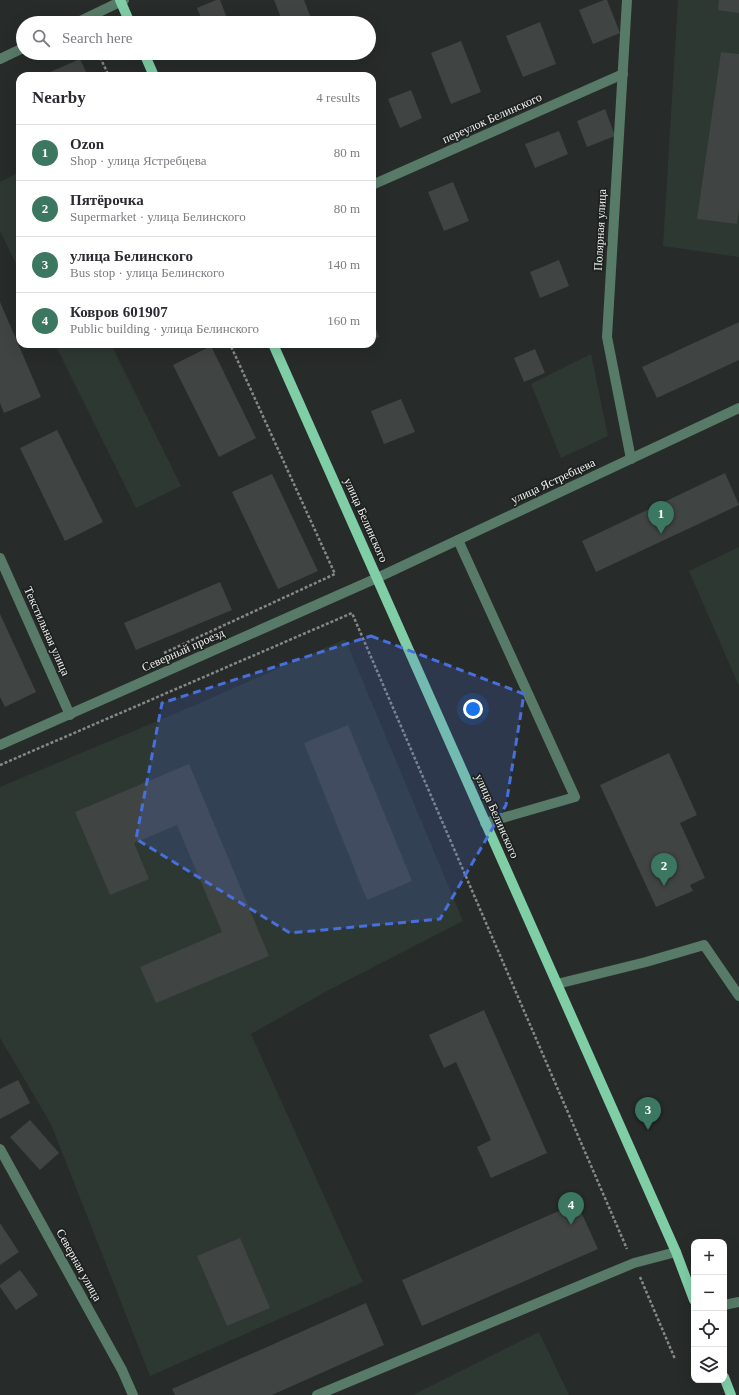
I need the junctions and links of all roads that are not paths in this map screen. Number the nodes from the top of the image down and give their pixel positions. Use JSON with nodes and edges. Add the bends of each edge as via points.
{"nodes":[{"id":1,"x":122,"y":0,"type":"edge"},
{"id":2,"x":627,"y":0,"type":"edge"},
{"id":3,"x":90,"y":16,"type":"edge"},
{"id":4,"x":128,"y":16,"type":"edge"},
{"id":5,"x":16,"y":51,"type":"edge"},
{"id":6,"x":0,"y":59,"type":"edge"},
{"id":7,"x":147,"y":60,"type":"edge"},
{"id":8,"x":152,"y":72,"type":"edge"},
{"id":9,"x":623,"y":74,"type":"junction"},
{"id":10,"x":376,"y":183,"type":"edge"},
{"id":11,"x":275,"y":348,"type":"edge"},
{"id":12,"x":739,"y":408,"type":"edge"},
{"id":13,"x":631,"y":459,"type":"junction"},
{"id":14,"x":458,"y":540,"type":"junction"},
{"id":15,"x":0,"y":558,"type":"edge"},
{"id":16,"x":377,"y":578,"type":"junction"},
{"id":17,"x":70,"y":715,"type":"junction"},
{"id":18,"x":0,"y":745,"type":"edge"},
{"id":19,"x":485,"y":823,"type":"junction"},
{"id":20,"x":557,"y":984,"type":"junction"},
{"id":21,"x":739,"y":996,"type":"edge"},
{"id":22,"x":0,"y":1149,"type":"edge"},
{"id":23,"x":676,"y":1252,"type":"junction"},
{"id":24,"x":691,"y":1292,"type":"edge"},
{"id":25,"x":739,"y":1302,"type":"edge"},
{"id":26,"x":727,"y":1304,"type":"edge"},
{"id":27,"x":726,"y":1383,"type":"edge"},
{"id":28,"x":133,"y":1395,"type":"edge"},
{"id":29,"x":317,"y":1395,"type":"edge"},
{"id":30,"x":731,"y":1395,"type":"edge"}],
"edges":[{"from":1,"to":3,"type":"street"},
{"from":1,"to":4,"type":"main road"},
{"from":2,"to":9,"type":"street","name":"Полярная улица"},
{"from":5,"to":6,"type":"street"},
{"from":7,"to":8,"type":"main road"},
{"from":9,"to":10,"type":"street","name":"переулок Белинского"},
{"from":9,"to":13,"type":"street","name":"Полярная улица","via":[[607,337]]},
{"from":11,"to":16,"type":"main road","name":"улица Белинского"},
{"from":12,"to":13,"type":"street","name":"улица Ястребцева"},
{"from":13,"to":14,"type":"street","name":"улица Ястребцева"},
{"from":14,"to":16,"type":"street","name":"улица Ястребцева"},
{"from":14,"to":19,"type":"street","via":[[575,798]]},
{"from":15,"to":17,"type":"street","name":"Текстильная улица"},
{"from":16,"to":17,"type":"street","name":"Северный проезд"},
{"from":16,"to":19,"type":"main road","name":"улица Белинского"},
{"from":17,"to":18,"type":"street","name":"Северный проезд"},
{"from":19,"to":20,"type":"main road","name":"улица Белинского"},
{"from":20,"to":21,"type":"street","via":[[704,946]]},
{"from":20,"to":23,"type":"main road","name":"улица Белинского"},
{"from":22,"to":28,"type":"street","name":"Северная улица"},
{"from":23,"to":24,"type":"main road","name":"улица Белинского"},
{"from":23,"to":29,"type":"street","via":[[634,1263]]},
{"from":25,"to":26,"type":"street"},
{"from":27,"to":30,"type":"main road"}]}
